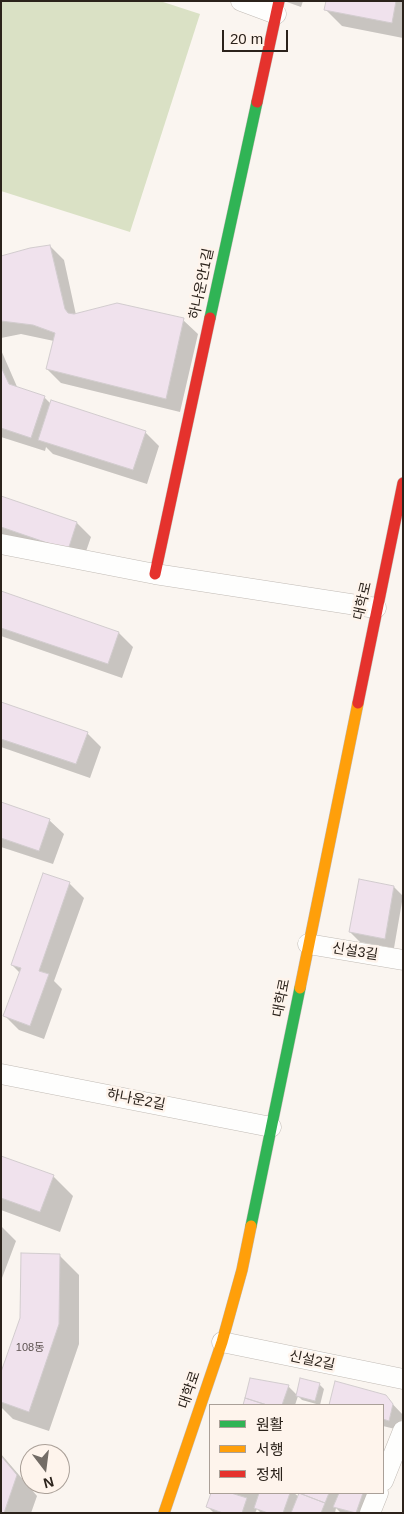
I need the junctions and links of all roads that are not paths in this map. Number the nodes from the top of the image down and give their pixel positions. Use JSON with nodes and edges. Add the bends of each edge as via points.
{"nodes":[{"id":1,"x":241,"y":1,"type":"edge"},
{"id":2,"x":278,"y":8,"type":"edge"},
{"id":3,"x":403,"y":483,"type":"edge"},
{"id":4,"x":1,"y":544,"type":"edge"},
{"id":5,"x":397,"y":548,"type":"edge"},
{"id":6,"x":155,"y":574,"type":"junction"},
{"id":7,"x":376,"y":608,"type":"junction"},
{"id":8,"x":308,"y":944,"type":"junction"},
{"id":9,"x":403,"y":960,"type":"edge"},
{"id":10,"x":1,"y":1074,"type":"edge"},
{"id":11,"x":271,"y":1127,"type":"junction"},
{"id":12,"x":222,"y":1342,"type":"junction"},
{"id":13,"x":403,"y":1379,"type":"edge"},
{"id":14,"x":403,"y":1432,"type":"edge"},
{"id":15,"x":384,"y":1479,"type":"edge"},
{"id":16,"x":378,"y":1494,"type":"edge"},
{"id":17,"x":164,"y":1513,"type":"edge"},
{"id":18,"x":370,"y":1513,"type":"edge"}],
"edges":[{"from":1,"to":2,"type":"street"},
{"from":2,"to":6,"type":"street","name":"하나운안1길"},
{"from":3,"to":5,"type":"street","name":"대학로"},
{"from":4,"to":6,"type":"street"},
{"from":5,"to":7,"type":"street","name":"대학로"},
{"from":6,"to":7,"type":"street"},
{"from":7,"to":8,"type":"street","name":"대학로"},
{"from":8,"to":9,"type":"street","name":"신설3길"},
{"from":8,"to":11,"type":"street","name":"대학로"},
{"from":10,"to":11,"type":"street","name":"하나운2길"},
{"from":11,"to":12,"type":"street","name":"대학로","via":[[242,1270]]},
{"from":12,"to":13,"type":"street","name":"신설2길"},
{"from":12,"to":17,"type":"street","name":"대학로"},
{"from":14,"to":15,"type":"street"},
{"from":16,"to":18,"type":"street"}]}
